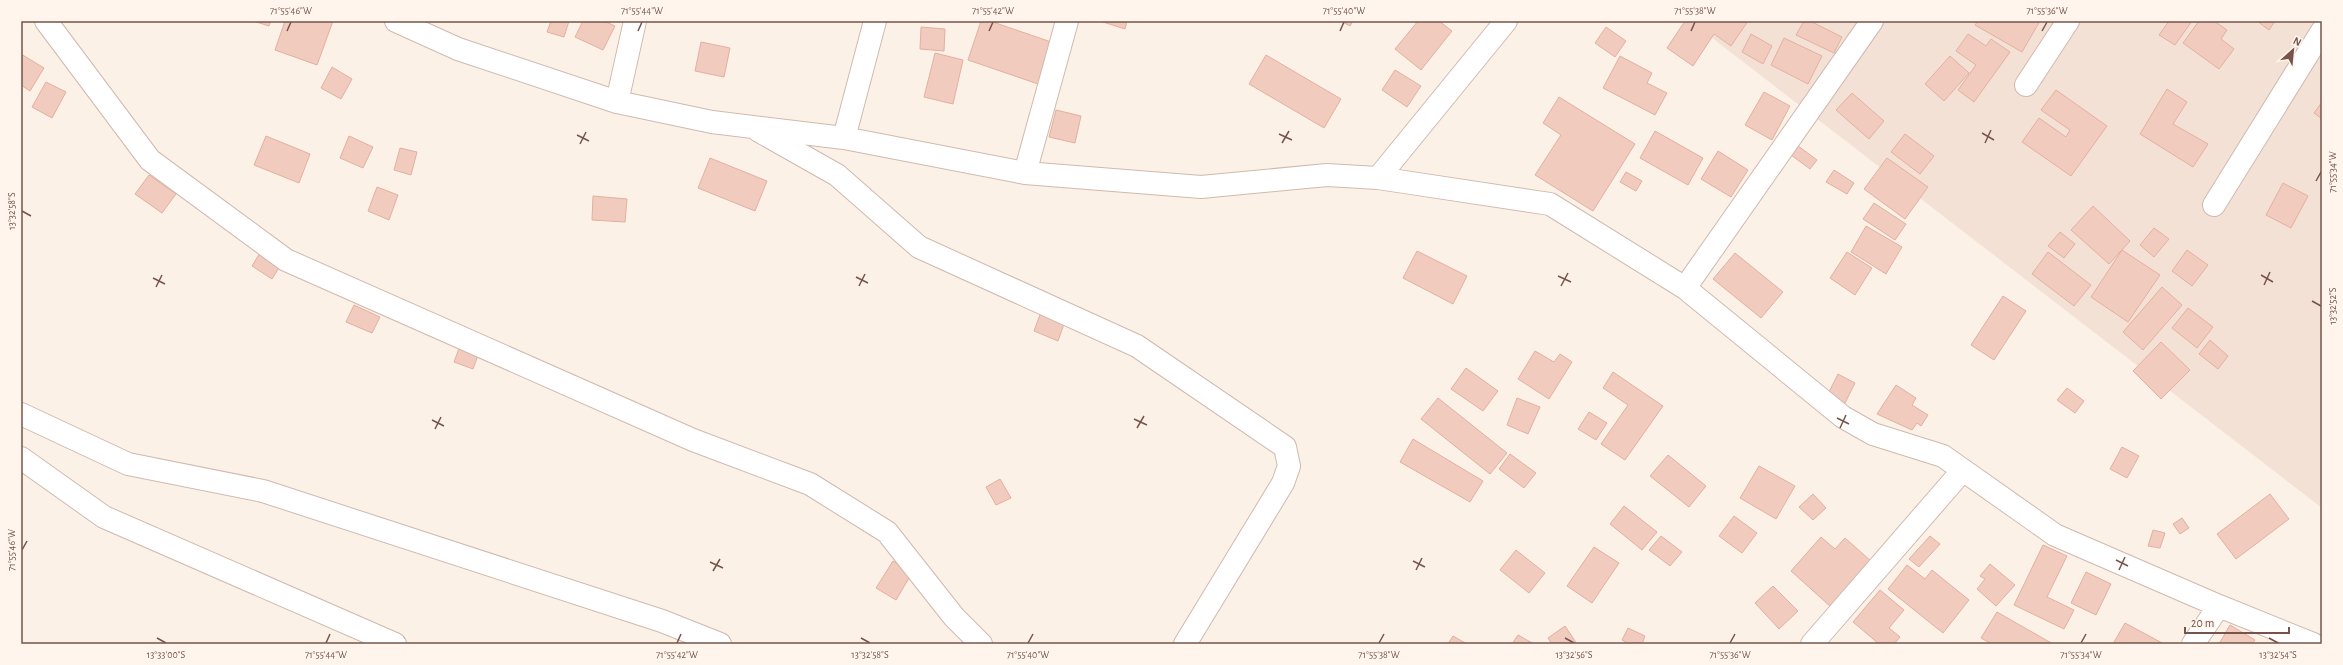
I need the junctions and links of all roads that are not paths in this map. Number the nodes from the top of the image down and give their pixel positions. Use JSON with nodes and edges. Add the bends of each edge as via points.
{"nodes":[{"id":1,"x":46,"y":21,"type":"edge"},
{"id":2,"x":396,"y":21,"type":"edge"},
{"id":3,"x":635,"y":21,"type":"edge"},
{"id":4,"x":875,"y":21,"type":"edge"},
{"id":5,"x":1067,"y":21,"type":"edge"},
{"id":6,"x":1506,"y":21,"type":"edge"},
{"id":7,"x":1872,"y":21,"type":"edge"},
{"id":8,"x":2068,"y":21,"type":"edge"},
{"id":9,"x":2322,"y":31,"type":"edge"},
{"id":10,"x":2026,"y":85,"type":"dead end"},
{"id":11,"x":617,"y":102,"type":"junction"},
{"id":12,"x":750,"y":126,"type":"junction"},
{"id":13,"x":844,"y":138,"type":"junction"},
{"id":14,"x":1025,"y":174,"type":"junction"},
{"id":15,"x":1378,"y":178,"type":"junction"},
{"id":16,"x":2214,"y":205,"type":"dead end"},
{"id":17,"x":1684,"y":288,"type":"junction"},
{"id":18,"x":21,"y":414,"type":"edge"},
{"id":19,"x":21,"y":458,"type":"edge"},
{"id":20,"x":1963,"y":470,"type":"junction"},
{"id":21,"x":2219,"y":606,"type":"junction"},
{"id":22,"x":395,"y":644,"type":"edge"},
{"id":23,"x":720,"y":644,"type":"edge"},
{"id":24,"x":981,"y":644,"type":"edge"},
{"id":25,"x":1185,"y":644,"type":"edge"},
{"id":26,"x":1812,"y":644,"type":"edge"},
{"id":27,"x":2193,"y":644,"type":"edge"},
{"id":28,"x":2313,"y":644,"type":"edge"}],
"edges":[{"from":1,"to":24,"type":"street","via":[[150,160],[286,260],[693,440],[810,484],[887,532],[954,617]]},
{"from":2,"to":11,"type":"street","via":[[458,49]]},
{"from":3,"to":11,"type":"street"},
{"from":4,"to":13,"type":"street"},
{"from":5,"to":14,"type":"street"},
{"from":6,"to":15,"type":"street"},
{"from":7,"to":17,"type":"street"},
{"from":8,"to":10,"type":"street"},
{"from":9,"to":16,"type":"street"},
{"from":11,"to":12,"type":"street","via":[[712,122]]},
{"from":12,"to":13,"type":"street"},
{"from":12,"to":25,"type":"street","via":[[837,175],[919,247],[1137,346],[1285,447],[1289,466],[1282,483]]},
{"from":13,"to":14,"type":"street"},
{"from":14,"to":15,"type":"street","via":[[1201,187],[1328,175]]},
{"from":15,"to":17,"type":"street","via":[[1550,204]]},
{"from":17,"to":20,"type":"street","via":[[1842,417],[1873,434],[1943,456]]},
{"from":18,"to":23,"type":"street","via":[[128,464],[263,491],[662,621]]},
{"from":19,"to":22,"type":"street","via":[[104,517]]},
{"from":20,"to":21,"type":"street","via":[[2055,535]]},
{"from":20,"to":26,"type":"street"},
{"from":21,"to":27,"type":"street"},
{"from":21,"to":28,"type":"street"}]}
